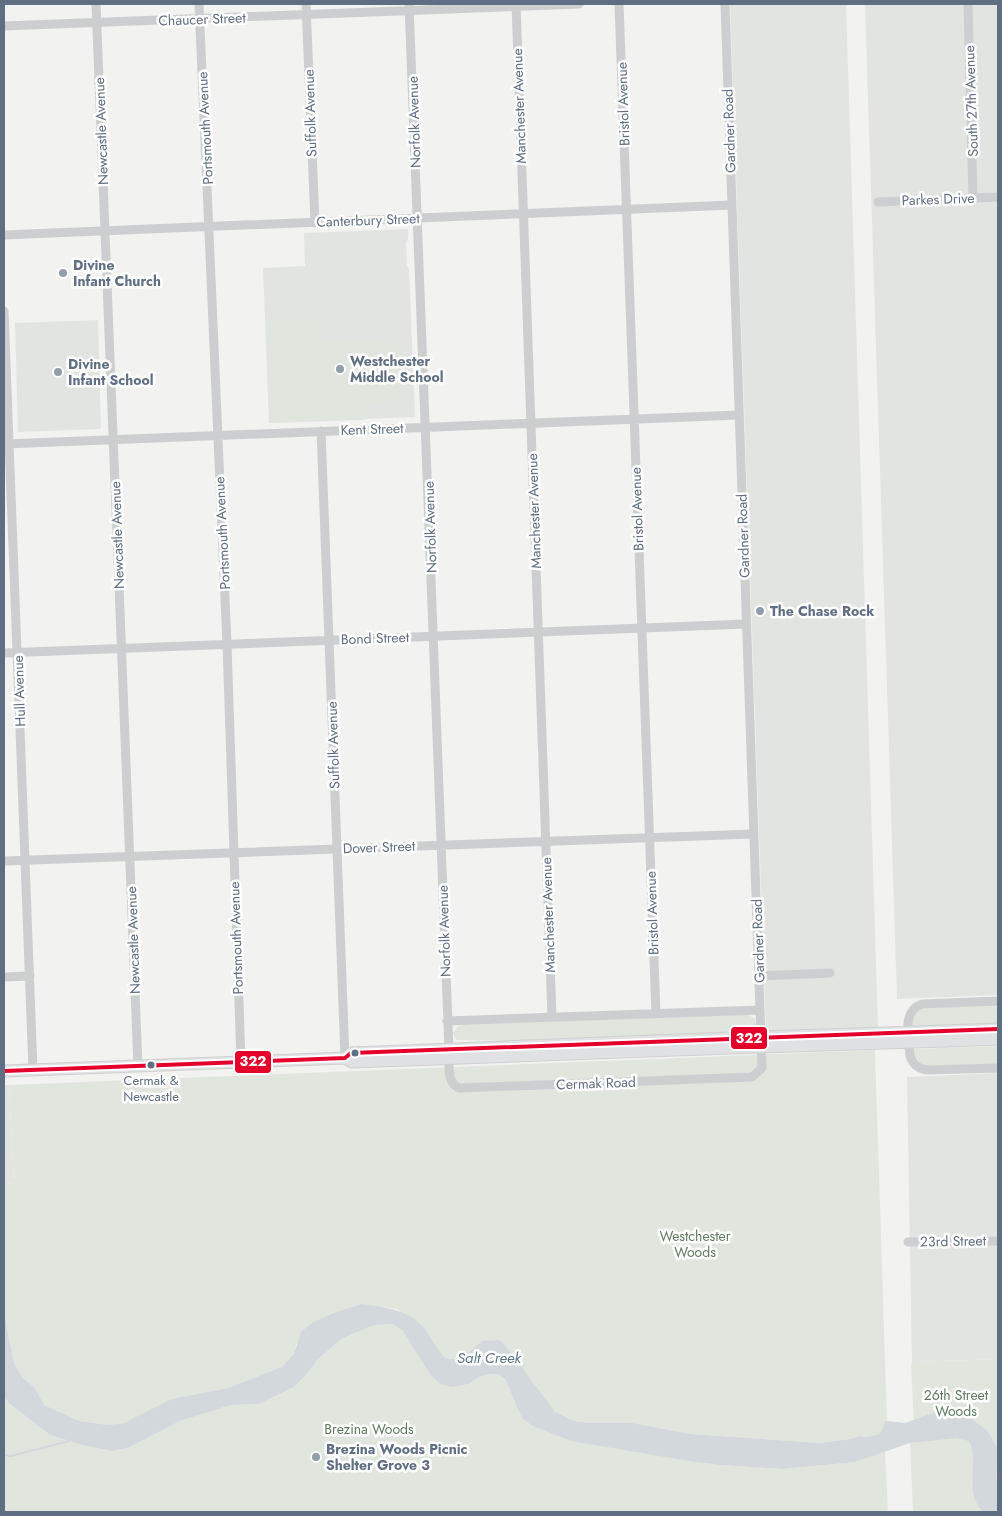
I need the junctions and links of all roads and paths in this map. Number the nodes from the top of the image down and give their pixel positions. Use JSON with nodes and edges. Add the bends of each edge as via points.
{"nodes":[{"id":1,"x":96,"y":4,"type":"edge"},
{"id":2,"x":199,"y":4,"type":"edge"},
{"id":3,"x":306,"y":4,"type":"edge"},
{"id":4,"x":580,"y":4,"type":"edge"},
{"id":5,"x":619,"y":4,"type":"edge"},
{"id":6,"x":725,"y":4,"type":"edge"},
{"id":7,"x":968,"y":4,"type":"edge"},
{"id":8,"x":516,"y":5,"type":"edge"},
{"id":9,"x":410,"y":7,"type":"edge"},
{"id":10,"x":306,"y":15,"type":"junction"},
{"id":11,"x":200,"y":19,"type":"junction"},
{"id":12,"x":97,"y":22,"type":"junction"},
{"id":13,"x":4,"y":26,"type":"edge"},
{"id":14,"x":998,"y":197,"type":"edge"},
{"id":15,"x":973,"y":198,"type":"junction"},
{"id":16,"x":878,"y":202,"type":"dead end"},
{"id":17,"x":732,"y":206,"type":"junction"},
{"id":18,"x":626,"y":210,"type":"junction"},
{"id":19,"x":523,"y":214,"type":"junction"},
{"id":20,"x":418,"y":218,"type":"junction"},
{"id":21,"x":314,"y":223,"type":"junction"},
{"id":22,"x":210,"y":227,"type":"junction"},
{"id":23,"x":105,"y":231,"type":"junction"},
{"id":24,"x":4,"y":235,"type":"edge"},
{"id":25,"x":4,"y":311,"type":"edge"},
{"id":26,"x":739,"y":415,"type":"junction"},
{"id":27,"x":633,"y":419,"type":"junction"},
{"id":28,"x":531,"y":423,"type":"junction"},
{"id":29,"x":426,"y":427,"type":"junction"},
{"id":30,"x":321,"y":431,"type":"junction"},
{"id":31,"x":217,"y":435,"type":"junction"},
{"id":32,"x":113,"y":440,"type":"junction"},
{"id":33,"x":6,"y":444,"type":"edge"},
{"id":34,"x":746,"y":624,"type":"junction"},
{"id":35,"x":641,"y":628,"type":"junction"},
{"id":36,"x":538,"y":633,"type":"junction"},
{"id":37,"x":434,"y":636,"type":"junction"},
{"id":38,"x":330,"y":640,"type":"junction"},
{"id":39,"x":227,"y":644,"type":"junction"},
{"id":40,"x":121,"y":648,"type":"junction"},
{"id":41,"x":17,"y":652,"type":"junction"},
{"id":42,"x":4,"y":653,"type":"edge"},
{"id":43,"x":754,"y":834,"type":"junction"},
{"id":44,"x":650,"y":838,"type":"junction"},
{"id":45,"x":546,"y":841,"type":"junction"},
{"id":46,"x":441,"y":845,"type":"junction"},
{"id":47,"x":337,"y":849,"type":"junction"},
{"id":48,"x":233,"y":853,"type":"junction"},
{"id":49,"x":130,"y":856,"type":"junction"},
{"id":50,"x":26,"y":860,"type":"junction"},
{"id":51,"x":4,"y":861,"type":"edge"},
{"id":52,"x":830,"y":973,"type":"dead end"},
{"id":53,"x":30,"y":976,"type":"junction"},
{"id":54,"x":759,"y":976,"type":"junction"},
{"id":55,"x":4,"y":977,"type":"edge"},
{"id":56,"x":998,"y":1001,"type":"edge"},
{"id":57,"x":760,"y":1010,"type":"junction"},
{"id":58,"x":656,"y":1014,"type":"junction"},
{"id":59,"x":552,"y":1018,"type":"junction"},
{"id":60,"x":447,"y":1021,"type":"junction"},
{"id":61,"x":998,"y":1029,"type":"edge"},
{"id":62,"x":945,"y":1036,"type":"junction"},
{"id":63,"x":998,"y":1039,"type":"edge"},
{"id":64,"x":449,"y":1054,"type":"junction"},
{"id":65,"x":345,"y":1058,"type":"junction"},
{"id":66,"x":241,"y":1062,"type":"junction"},
{"id":67,"x":138,"y":1067,"type":"junction"},
{"id":68,"x":762,"y":1068,"type":"joint"},
{"id":69,"x":998,"y":1068,"type":"edge"},
{"id":70,"x":33,"y":1070,"type":"junction"},
{"id":71,"x":4,"y":1072,"type":"edge"},
{"id":72,"x":998,"y":1241,"type":"edge"},
{"id":73,"x":908,"y":1242,"type":"dead end"}],
"edges":[{"from":1,"to":12,"type":"street","name":"Newcastle Avenue"},
{"from":2,"to":11,"type":"street","name":"Portsmouth Avenue"},
{"from":3,"to":10,"type":"street","name":"Suffolk Avenue"},
{"from":4,"to":8,"type":"street","name":"Chaucer Street"},
{"from":5,"to":18,"type":"street","name":"Bristol Avenue"},
{"from":6,"to":17,"type":"street","name":"Gardner Road"},
{"from":7,"to":15,"type":"street","name":"South 27th Avenue"},
{"from":8,"to":9,"type":"street","name":"Chaucer Street"},
{"from":8,"to":19,"type":"street","name":"Manchester Avenue"},
{"from":9,"to":10,"type":"street","name":"Chaucer Street"},
{"from":9,"to":20,"type":"street","name":"Norfolk Avenue"},
{"from":10,"to":11,"type":"street","name":"Chaucer Street"},
{"from":10,"to":21,"type":"street","name":"Suffolk Avenue"},
{"from":11,"to":12,"type":"street","name":"Chaucer Street"},
{"from":11,"to":22,"type":"street","name":"Portsmouth Avenue"},
{"from":12,"to":13,"type":"street","name":"Chaucer Street"},
{"from":12,"to":23,"type":"street","name":"Newcastle Avenue"},
{"from":14,"to":15,"type":"street","name":"Parkes Drive"},
{"from":15,"to":16,"type":"street","name":"Parkes Drive"},
{"from":17,"to":18,"type":"street","name":"Canterbury Street"},
{"from":17,"to":26,"type":"street","name":"Gardner Road"},
{"from":18,"to":19,"type":"street","name":"Canterbury Street"},
{"from":18,"to":27,"type":"street","name":"Bristol Avenue"},
{"from":19,"to":20,"type":"street","name":"Canterbury Street"},
{"from":19,"to":28,"type":"street","name":"Manchester Avenue"},
{"from":20,"to":21,"type":"street","name":"Canterbury Street"},
{"from":20,"to":29,"type":"street","name":"Norfolk Avenue"},
{"from":21,"to":22,"type":"street","name":"Canterbury Street"},
{"from":22,"to":23,"type":"street","name":"Canterbury Street"},
{"from":22,"to":31,"type":"street","name":"Portsmouth Avenue"},
{"from":23,"to":24,"type":"street","name":"Canterbury Street"},
{"from":23,"to":32,"type":"street","name":"Newcastle Avenue"},
{"from":25,"to":33,"type":"street","name":"Hull Avenue"},
{"from":26,"to":27,"type":"street","name":"Kent Street"},
{"from":26,"to":34,"type":"street","name":"Gardner Road"},
{"from":27,"to":28,"type":"street","name":"Kent Street"},
{"from":27,"to":35,"type":"street","name":"Bristol Avenue"},
{"from":28,"to":29,"type":"street","name":"Kent Street"},
{"from":28,"to":36,"type":"street","name":"Manchester Avenue"},
{"from":29,"to":30,"type":"street","name":"Kent Street"},
{"from":29,"to":37,"type":"street","name":"Norfolk Avenue"},
{"from":30,"to":31,"type":"street","name":"Kent Street"},
{"from":30,"to":38,"type":"street","name":"Suffolk Avenue"},
{"from":31,"to":32,"type":"street","name":"Kent Street"},
{"from":31,"to":39,"type":"street","name":"Portsmouth Avenue"},
{"from":32,"to":33,"type":"street","name":"Kent Street"},
{"from":32,"to":40,"type":"street","name":"Newcastle Avenue"},
{"from":33,"to":41,"type":"street","name":"Hull Avenue"},
{"from":34,"to":35,"type":"street","name":"Bond Street"},
{"from":34,"to":43,"type":"street","name":"Gardner Road"},
{"from":35,"to":36,"type":"street","name":"Bond Street"},
{"from":35,"to":44,"type":"street","name":"Bristol Avenue"},
{"from":36,"to":37,"type":"street","name":"Bond Street"},
{"from":36,"to":45,"type":"street","name":"Manchester Avenue"},
{"from":37,"to":38,"type":"street","name":"Bond Street"},
{"from":37,"to":46,"type":"street","name":"Norfolk Avenue"},
{"from":38,"to":39,"type":"street","name":"Bond Street"},
{"from":38,"to":47,"type":"street","name":"Suffolk Avenue"},
{"from":39,"to":40,"type":"street","name":"Bond Street"},
{"from":39,"to":48,"type":"street","name":"Portsmouth Avenue"},
{"from":40,"to":41,"type":"street","name":"Bond Street"},
{"from":40,"to":49,"type":"street","name":"Newcastle Avenue"},
{"from":41,"to":42,"type":"street","name":"Bond Street"},
{"from":41,"to":50,"type":"street","name":"Hull Avenue"},
{"from":43,"to":44,"type":"street","name":"Dover Street"},
{"from":43,"to":54,"type":"street","name":"Gardner Road"},
{"from":44,"to":45,"type":"street","name":"Dover Street"},
{"from":44,"to":58,"type":"street","name":"Bristol Avenue"},
{"from":45,"to":46,"type":"street","name":"Dover Street"},
{"from":45,"to":59,"type":"street","name":"Manchester Avenue"},
{"from":46,"to":47,"type":"street","name":"Dover Street"},
{"from":46,"to":60,"type":"street","name":"Norfolk Avenue"},
{"from":47,"to":48,"type":"street","name":"Dover Street"},
{"from":47,"to":65,"type":"street","name":"Suffolk Avenue"},
{"from":48,"to":49,"type":"street","name":"Dover Street"},
{"from":48,"to":66,"type":"street","name":"Portsmouth Avenue"},
{"from":49,"to":50,"type":"street","name":"Dover Street"},
{"from":49,"to":67,"type":"street","name":"Newcastle Avenue"},
{"from":50,"to":51,"type":"street","name":"Dover Street"},
{"from":50,"to":53,"type":"street","name":"Hull Avenue"},
{"from":52,"to":54,"type":"street"},
{"from":53,"to":55,"type":"street"},
{"from":53,"to":70,"type":"street","name":"Hull Avenue"},
{"from":54,"to":57,"type":"street","name":"Gardner Road"},
{"from":56,"to":69,"type":"street","via":[[922,1004],[911,1011],[908,1018],[910,1056],[919,1068]]},
{"from":57,"to":58,"type":"street"},
{"from":57,"to":68,"type":"street","name":"Gardner Road"},
{"from":58,"to":59,"type":"street"},
{"from":59,"to":60,"type":"street"},
{"from":60,"to":64,"type":"street","name":"Norfolk Avenue"},
{"from":61,"to":62,"type":"main road"},
{"from":62,"to":63,"type":"main road"},
{"from":62,"to":64,"type":"main road","bridge":true},
{"from":64,"to":65,"type":"main road","via":[[351,1053]]},
{"from":64,"to":68,"type":"street","name":"Cermak Road","via":[[450,1079],[454,1086],[460,1088],[752,1077]]},
{"from":65,"to":66,"type":"main road"},
{"from":66,"to":67,"type":"main road"},
{"from":67,"to":70,"type":"main road"},
{"from":70,"to":71,"type":"main road"},
{"from":72,"to":73,"type":"street","name":"23rd Street"}]}
